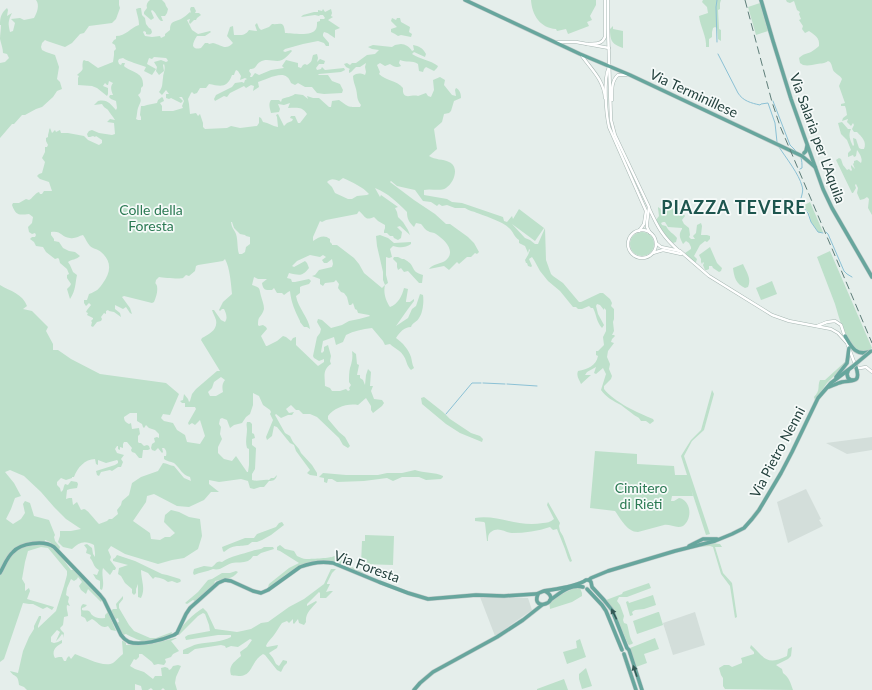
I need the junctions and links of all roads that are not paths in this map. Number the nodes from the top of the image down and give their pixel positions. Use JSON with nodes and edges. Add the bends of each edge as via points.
{"nodes":[{"id":1,"x":465,"y":0,"type":"edge"},
{"id":2,"x":605,"y":0,"type":"edge"},
{"id":3,"x":608,"y":0,"type":"edge"},
{"id":4,"x":761,"y":0,"type":"edge"},
{"id":5,"x":555,"y":42,"type":"junction"},
{"id":6,"x":578,"y":43,"type":"junction"},
{"id":7,"x":586,"y":44,"type":"junction"},
{"id":8,"x":566,"y":47,"type":"junction"},
{"id":9,"x":609,"y":48,"type":"junction"},
{"id":10,"x":580,"y":54,"type":"junction"},
{"id":11,"x":609,"y":58,"type":"junction"},
{"id":12,"x":603,"y":64,"type":"junction"},
{"id":13,"x":609,"y":66,"type":"junction"},
{"id":14,"x":630,"y":75,"type":"junction"},
{"id":15,"x":607,"y":114,"type":"junction"},
{"id":16,"x":610,"y":116,"type":"junction"},
{"id":17,"x":807,"y":145,"type":"junction"},
{"id":18,"x":800,"y":154,"type":"junction"},
{"id":19,"x":810,"y":155,"type":"junction"},
{"id":20,"x":815,"y":168,"type":"junction"},
{"id":21,"x":649,"y":207,"type":"junction"},
{"id":22,"x":638,"y":231,"type":"junction"},
{"id":23,"x":650,"y":233,"type":"junction"},
{"id":24,"x":656,"y":243,"type":"junction"},
{"id":25,"x":680,"y":252,"type":"junction"},
{"id":26,"x":653,"y":253,"type":"junction"},
{"id":27,"x":686,"y":257,"type":"junction"},
{"id":28,"x":872,"y":277,"type":"edge"},
{"id":29,"x":816,"y":327,"type":"junction"},
{"id":30,"x":845,"y":336,"type":"junction"},
{"id":31,"x":847,"y":343,"type":"junction"},
{"id":32,"x":849,"y":348,"type":"junction"},
{"id":33,"x":871,"y":351,"type":"edge"},
{"id":34,"x":854,"y":367,"type":"junction"},
{"id":35,"x":849,"y":370,"type":"junction"},
{"id":36,"x":872,"y":372,"type":"edge"},
{"id":37,"x":854,"y":380,"type":"junction"},
{"id":38,"x":832,"y":383,"type":"junction"},
{"id":39,"x":826,"y":388,"type":"junction"},
{"id":40,"x":0,"y":573,"type":"edge"},
{"id":41,"x":589,"y":580,"type":"junction"},
{"id":42,"x":584,"y":586,"type":"junction"},
{"id":43,"x":591,"y":586,"type":"junction"},
{"id":44,"x":544,"y":591,"type":"junction"},
{"id":45,"x":538,"y":594,"type":"junction"},
{"id":46,"x":522,"y":595,"type":"junction"},
{"id":47,"x":550,"y":600,"type":"junction"},
{"id":48,"x":538,"y":601,"type":"junction"},
{"id":49,"x":542,"y":605,"type":"junction"},
{"id":50,"x":531,"y":614,"type":"junction"},
{"id":51,"x":628,"y":650,"type":"junction"},
{"id":52,"x":623,"y":652,"type":"junction"},
{"id":53,"x":414,"y":690,"type":"edge"},
{"id":54,"x":636,"y":690,"type":"edge"},
{"id":55,"x":642,"y":690,"type":"edge"}],
"edges":[{"from":1,"to":5,"type":"main road"},
{"from":2,"to":7,"type":"street","via":[[605,38],[600,43]]},
{"from":3,"to":9,"type":"street"},
{"from":4,"to":17,"type":"main road","name":"Via Salaria per L'Aquila"},
{"from":5,"to":6,"type":"street"},
{"from":5,"to":8,"type":"main road","name":"Via Terminillese"},
{"from":6,"to":7,"type":"street"},
{"from":6,"to":8,"type":"street","via":[[568,44]]},
{"from":7,"to":9,"type":"street"},
{"from":8,"to":10,"type":"main road","name":"Via Terminillese"},
{"from":9,"to":11,"type":"street"},
{"from":10,"to":12,"type":"main road","name":"Via Terminillese"},
{"from":10,"to":15,"type":"street","via":[[602,85]]},
{"from":11,"to":12,"type":"street"},
{"from":11,"to":13,"type":"street"},
{"from":12,"to":13,"type":"main road","name":"Via Terminillese"},
{"from":13,"to":14,"type":"main road","name":"Via Terminillese"},
{"from":13,"to":15,"type":"street","via":[[606,82]]},
{"from":13,"to":16,"type":"street"},
{"from":14,"to":16,"type":"street","via":[[618,75],[614,79]]},
{"from":14,"to":18,"type":"main road","name":"Via Terminillese"},
{"from":15,"to":22,"type":"street","via":[[611,133],[646,211],[644,224]]},
{"from":16,"to":21,"type":"street","via":[[615,135]]},
{"from":17,"to":18,"type":"main road","via":[[806,151]]},
{"from":17,"to":19,"type":"main road","name":"Via Salaria per L'Aquila"},
{"from":18,"to":19,"type":"main road"},
{"from":18,"to":20,"type":"main road"},
{"from":19,"to":20,"type":"main road","name":"Via Salaria per L'Aquila"},
{"from":20,"to":28,"type":"main road","name":"Via Salaria per L'Aquila","via":[[828,202]]},
{"from":21,"to":23,"type":"street","via":[[647,227]]},
{"from":21,"to":25,"type":"street","via":[[661,232]]},
{"from":22,"to":23,"type":"street"},
{"from":22,"to":26,"type":"street","via":[[630,239],[630,251],[641,258]]},
{"from":23,"to":24,"type":"street"},
{"from":24,"to":25,"type":"street"},
{"from":24,"to":26,"type":"street"},
{"from":25,"to":27,"type":"street"},
{"from":26,"to":27,"type":"street","via":[[663,250]]},
{"from":27,"to":29,"type":"street","via":[[708,276],[764,311],[789,321]]},
{"from":29,"to":30,"type":"street","via":[[835,321],[841,325]]},
{"from":29,"to":31,"type":"street","via":[[835,331]]},
{"from":30,"to":31,"type":"street"},
{"from":30,"to":33,"type":"main road","bridge":true,"via":[[858,352]]},
{"from":31,"to":32,"type":"street"},
{"from":32,"to":34,"type":"street"},
{"from":32,"to":38,"type":"main road","via":[[846,366]]},
{"from":33,"to":34,"type":"main road","bridge":true},
{"from":34,"to":35,"type":"main road"},
{"from":34,"to":36,"type":"street","via":[[866,367]]},
{"from":34,"to":37,"type":"main road","via":[[858,375]]},
{"from":35,"to":37,"type":"main road","via":[[848,378]]},
{"from":35,"to":38,"type":"main road","name":"Via Pietro Nenni"},
{"from":37,"to":39,"type":"main road"},
{"from":38,"to":39,"type":"main road","name":"Via Pietro Nenni"},
{"from":39,"to":41,"type":"main road","name":"Via Pietro Nenni","via":[[815,403],[781,474],[759,510],[744,528],[715,541],[684,548]]},
{"from":40,"to":46,"type":"main road","name":"Via Foresta","via":[[11,553],[21,546],[50,544],[100,595],[125,640],[135,643],[154,642],[177,633],[190,608],[223,581],[231,581],[261,593],[300,567],[314,563],[327,562],[428,599]]},
{"from":41,"to":42,"type":"main road","via":[[586,580]]},
{"from":41,"to":43,"type":"main road"},
{"from":42,"to":43,"type":"main road"},
{"from":42,"to":44,"type":"main road"},
{"from":42,"to":47,"type":"main road","via":[[568,589]]},
{"from":42,"to":52,"type":"main road","via":[[606,611]]},
{"from":51,"to":43,"type":"main road","one_way":true,"via":[[612,610]]},
{"from":44,"to":45,"type":"main road"},
{"from":44,"to":47,"type":"main road","via":[[549,593]]},
{"from":45,"to":46,"type":"main road","name":"Via Foresta"},
{"from":45,"to":48,"type":"main road"},
{"from":46,"to":48,"type":"main road"},
{"from":47,"to":49,"type":"main road"},
{"from":48,"to":49,"type":"main road"},
{"from":48,"to":50,"type":"main road"},
{"from":49,"to":50,"type":"main road"},
{"from":50,"to":53,"type":"main road","via":[[491,641],[433,672]]},
{"from":51,"to":52,"type":"main road","via":[[627,654]]},
{"from":55,"to":51,"type":"main road","one_way":true},
{"from":52,"to":54,"type":"main road"}]}
